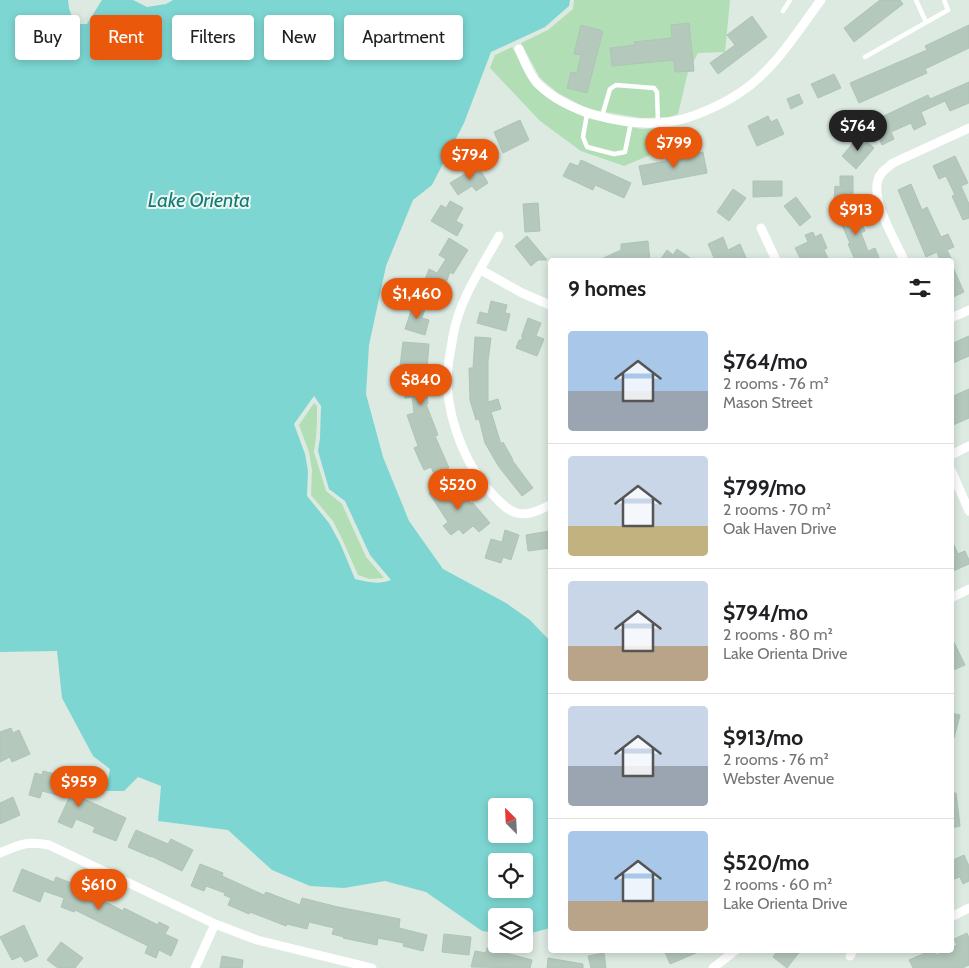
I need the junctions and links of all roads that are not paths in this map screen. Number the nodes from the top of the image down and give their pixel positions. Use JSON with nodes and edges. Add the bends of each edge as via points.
{"nodes":[{"id":1,"x":790,"y":0,"type":"edge"},
{"id":2,"x":821,"y":0,"type":"edge"},
{"id":3,"x":916,"y":0,"type":"edge"},
{"id":4,"x":944,"y":0,"type":"edge"},
{"id":5,"x":783,"y":10,"type":"dead end"},
{"id":6,"x":926,"y":22,"type":"junction"},
{"id":7,"x":519,"y":49,"type":"dead end"},
{"id":8,"x":865,"y":57,"type":"dead end"},
{"id":9,"x":587,"y":114,"type":"junction"},
{"id":10,"x":602,"y":116,"type":"junction"},
{"id":11,"x":631,"y":122,"type":"junction"},
{"id":12,"x":658,"y":123,"type":"junction"},
{"id":13,"x":968,"y":131,"type":"edge"},
{"id":14,"x":761,"y":228,"type":"dead end"},
{"id":15,"x":499,"y":236,"type":"dead end"},
{"id":16,"x":775,"y":258,"type":"edge"},
{"id":17,"x":903,"y":258,"type":"edge"},
{"id":18,"x":481,"y":270,"type":"junction"},
{"id":19,"x":548,"y":305,"type":"edge"},
{"id":20,"x":969,"y":310,"type":"edge"},
{"id":21,"x":954,"y":317,"type":"edge"},
{"id":22,"x":969,"y":446,"type":"edge"},
{"id":23,"x":954,"y":454,"type":"edge"},
{"id":24,"x":954,"y":477,"type":"edge"},
{"id":25,"x":548,"y":506,"type":"edge"},
{"id":26,"x":969,"y":511,"type":"edge"},
{"id":27,"x":969,"y":590,"type":"edge"},
{"id":28,"x":954,"y":597,"type":"edge"},
{"id":29,"x":0,"y":853,"type":"edge"},
{"id":30,"x":969,"y":908,"type":"edge"},
{"id":31,"x":954,"y":915,"type":"edge"},
{"id":32,"x":215,"y":924,"type":"junction"},
{"id":33,"x":732,"y":953,"type":"edge"},
{"id":34,"x":195,"y":968,"type":"edge"},
{"id":35,"x":372,"y":968,"type":"edge"},
{"id":36,"x":713,"y":968,"type":"edge"}],
"edges":[{"from":1,"to":5,"type":"lane"},
{"from":2,"to":12,"type":"street","via":[[778,59],[739,94],[708,110]]},
{"from":3,"to":6,"type":"lane"},
{"from":4,"to":6,"type":"lane","via":[[948,10]]},
{"from":6,"to":8,"type":"lane"},
{"from":7,"to":9,"type":"street","via":[[536,82]]},
{"from":9,"to":10,"type":"street"},
{"from":9,"to":11,"type":"lane","via":[[583,136],[587,147],[614,154],[625,152]]},
{"from":10,"to":11,"type":"street"},
{"from":10,"to":12,"type":"lane","via":[[610,89],[616,85],[654,88],[657,92]]},
{"from":11,"to":12,"type":"street"},
{"from":13,"to":17,"type":"street","via":[[893,163],[883,170],[878,179],[879,205]]},
{"from":14,"to":16,"type":"street"},
{"from":15,"to":18,"type":"street"},
{"from":18,"to":19,"type":"street"},
{"from":18,"to":25,"type":"street","via":[[460,311],[453,334],[447,383],[452,415],[466,458],[486,489],[506,508],[527,514]]},
{"from":20,"to":21,"type":"street"},
{"from":22,"to":23,"type":"street"},
{"from":24,"to":26,"type":"street"},
{"from":27,"to":28,"type":"street"},
{"from":29,"to":32,"type":"street","via":[[32,842],[49,845]]},
{"from":30,"to":31,"type":"street"},
{"from":32,"to":34,"type":"street"},
{"from":32,"to":35,"type":"street","via":[[256,940]]},
{"from":33,"to":36,"type":"street"}]}
